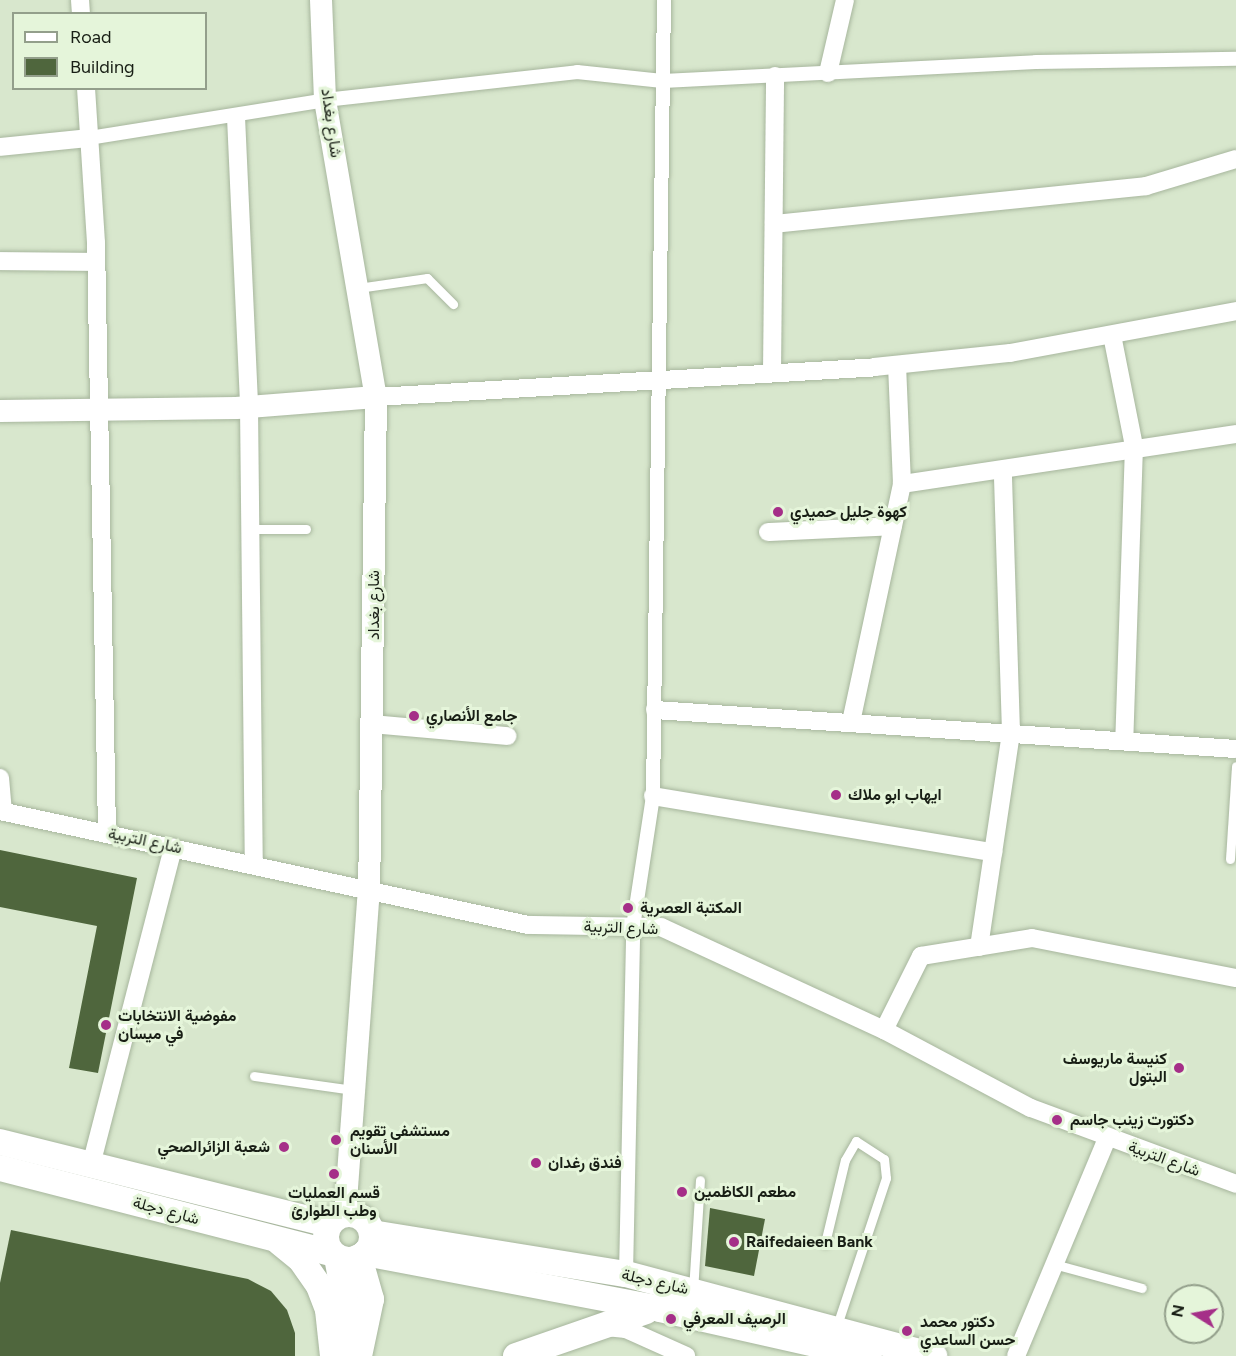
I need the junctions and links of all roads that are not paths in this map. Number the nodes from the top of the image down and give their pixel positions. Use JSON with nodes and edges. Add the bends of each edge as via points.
{"nodes":[{"id":1,"x":321,"y":0,"type":"edge"},
{"id":2,"x":664,"y":0,"type":"edge"},
{"id":3,"x":845,"y":0,"type":"edge"},
{"id":4,"x":1236,"y":59,"type":"edge"},
{"id":5,"x":828,"y":73,"type":"junction"},
{"id":6,"x":775,"y":76,"type":"junction"},
{"id":7,"x":663,"y":81,"type":"junction"},
{"id":8,"x":86,"y":90,"type":"edge"},
{"id":9,"x":325,"y":100,"type":"junction"},
{"id":10,"x":236,"y":117,"type":"junction"},
{"id":11,"x":89,"y":138,"type":"junction"},
{"id":12,"x":0,"y":147,"type":"edge"},
{"id":13,"x":1236,"y":159,"type":"edge"},
{"id":14,"x":774,"y":224,"type":"junction"},
{"id":15,"x":0,"y":261,"type":"edge"},
{"id":16,"x":95,"y":262,"type":"junction"},
{"id":17,"x":358,"y":288,"type":"junction"},
{"id":18,"x":453,"y":304,"type":"dead end"},
{"id":19,"x":1236,"y":312,"type":"edge"},
{"id":20,"x":1112,"y":335,"type":"junction"},
{"id":21,"x":897,"y":364,"type":"junction"},
{"id":22,"x":772,"y":372,"type":"junction"},
{"id":23,"x":659,"y":378,"type":"junction"},
{"id":24,"x":375,"y":397,"type":"junction"},
{"id":25,"x":98,"y":406,"type":"junction"},
{"id":26,"x":249,"y":406,"type":"junction"},
{"id":27,"x":0,"y":411,"type":"edge"},
{"id":28,"x":1236,"y":434,"type":"edge"},
{"id":29,"x":1134,"y":446,"type":"junction"},
{"id":30,"x":1003,"y":471,"type":"junction"},
{"id":31,"x":903,"y":484,"type":"junction"},
{"id":32,"x":893,"y":526,"type":"junction"},
{"id":33,"x":249,"y":529,"type":"junction"},
{"id":34,"x":306,"y":529,"type":"dead end"},
{"id":35,"x":768,"y":532,"type":"dead end"},
{"id":36,"x":655,"y":710,"type":"junction"},
{"id":37,"x":851,"y":722,"type":"junction"},
{"id":38,"x":372,"y":724,"type":"junction"},
{"id":39,"x":1011,"y":732,"type":"junction"},
{"id":40,"x":507,"y":736,"type":"dead end"},
{"id":41,"x":1124,"y":741,"type":"junction"},
{"id":42,"x":1236,"y":749,"type":"edge"},
{"id":43,"x":1236,"y":766,"type":"edge"},
{"id":44,"x":0,"y":778,"type":"edge"},
{"id":45,"x":652,"y":796,"type":"junction"},
{"id":46,"x":1,"y":811,"type":"edge"},
{"id":47,"x":107,"y":833,"type":"junction"},
{"id":48,"x":173,"y":847,"type":"junction"},
{"id":49,"x":993,"y":852,"type":"junction"},
{"id":50,"x":1230,"y":859,"type":"dead end"},
{"id":51,"x":254,"y":863,"type":"junction"},
{"id":52,"x":369,"y":888,"type":"junction"},
{"id":53,"x":633,"y":927,"type":"junction"},
{"id":54,"x":979,"y":947,"type":"junction"},
{"id":55,"x":1236,"y":978,"type":"edge"},
{"id":56,"x":884,"y":1030,"type":"junction"},
{"id":57,"x":254,"y":1076,"type":"dead end"},
{"id":58,"x":354,"y":1090,"type":"junction"},
{"id":59,"x":1107,"y":1138,"type":"junction"},
{"id":60,"x":0,"y":1142,"type":"edge"},
{"id":61,"x":91,"y":1165,"type":"junction"},
{"id":62,"x":0,"y":1168,"type":"edge"},
{"id":63,"x":700,"y":1180,"type":"dead end"},
{"id":64,"x":1236,"y":1184,"type":"edge"},
{"id":65,"x":337,"y":1219,"type":"junction"},
{"id":66,"x":277,"y":1240,"type":"junction"},
{"id":67,"x":825,"y":1243,"type":"dead end"},
{"id":68,"x":353,"y":1251,"type":"junction"},
{"id":69,"x":1054,"y":1264,"type":"junction"},
{"id":70,"x":626,"y":1274,"type":"junction"},
{"id":71,"x":1142,"y":1288,"type":"dead end"},
{"id":72,"x":693,"y":1291,"type":"junction"},
{"id":73,"x":660,"y":1309,"type":"junction"},
{"id":74,"x":595,"y":1325,"type":"junction"},
{"id":75,"x":836,"y":1328,"type":"junction"},
{"id":76,"x":664,"y":1352,"type":"edge"},
{"id":77,"x":333,"y":1356,"type":"edge"},
{"id":78,"x":345,"y":1356,"type":"edge"},
{"id":79,"x":359,"y":1356,"type":"edge"},
{"id":80,"x":516,"y":1356,"type":"edge"},
{"id":81,"x":686,"y":1356,"type":"edge"},
{"id":82,"x":868,"y":1356,"type":"edge"},
{"id":83,"x":934,"y":1356,"type":"edge"},
{"id":84,"x":1016,"y":1356,"type":"edge"}],
"edges":[{"from":1,"to":9,"type":"street","name":"شارع بغداد"},
{"from":2,"to":7,"type":"street"},
{"from":3,"to":5,"type":"street"},
{"from":4,"to":5,"type":"street"},
{"from":5,"to":6,"type":"street"},
{"from":6,"to":7,"type":"street"},
{"from":6,"to":14,"type":"street"},
{"from":7,"to":9,"type":"street","via":[[577,72]]},
{"from":7,"to":23,"type":"street"},
{"from":8,"to":11,"type":"street"},
{"from":9,"to":10,"type":"street"},
{"from":9,"to":17,"type":"street","name":"شارع بغداد"},
{"from":10,"to":11,"type":"street"},
{"from":10,"to":26,"type":"street"},
{"from":11,"to":12,"type":"street"},
{"from":11,"to":16,"type":"street"},
{"from":13,"to":14,"type":"street","via":[[1146,186]]},
{"from":14,"to":22,"type":"street"},
{"from":15,"to":16,"type":"street"},
{"from":16,"to":25,"type":"street"},
{"from":17,"to":18,"type":"lane","via":[[427,278]]},
{"from":17,"to":24,"type":"street","name":"شارع بغداد"},
{"from":19,"to":20,"type":"street"},
{"from":20,"to":21,"type":"street","via":[[1010,353]]},
{"from":20,"to":29,"type":"street"},
{"from":21,"to":22,"type":"street"},
{"from":21,"to":31,"type":"street"},
{"from":22,"to":23,"type":"street"},
{"from":23,"to":24,"type":"street"},
{"from":23,"to":36,"type":"street"},
{"from":24,"to":26,"type":"street"},
{"from":24,"to":38,"type":"street","name":"شارع بغداد"},
{"from":25,"to":26,"type":"street"},
{"from":25,"to":27,"type":"street"},
{"from":25,"to":47,"type":"street"},
{"from":26,"to":33,"type":"street"},
{"from":28,"to":29,"type":"street"},
{"from":29,"to":30,"type":"street"},
{"from":29,"to":41,"type":"street"},
{"from":30,"to":31,"type":"street"},
{"from":30,"to":39,"type":"street"},
{"from":31,"to":32,"type":"street"},
{"from":32,"to":35,"type":"street"},
{"from":32,"to":37,"type":"street"},
{"from":33,"to":34,"type":"lane"},
{"from":33,"to":51,"type":"street"},
{"from":36,"to":37,"type":"street"},
{"from":36,"to":45,"type":"street"},
{"from":37,"to":39,"type":"street"},
{"from":38,"to":40,"type":"street"},
{"from":38,"to":52,"type":"street","name":"شارع بغداد"},
{"from":39,"to":41,"type":"street"},
{"from":39,"to":49,"type":"street"},
{"from":41,"to":42,"type":"street"},
{"from":43,"to":50,"type":"lane"},
{"from":44,"to":46,"type":"street"},
{"from":45,"to":49,"type":"street"},
{"from":45,"to":53,"type":"street"},
{"from":46,"to":47,"type":"street","name":"شارع التربية"},
{"from":47,"to":48,"type":"street","name":"شارع التربية"},
{"from":48,"to":51,"type":"street","name":"شارع التربية"},
{"from":48,"to":61,"type":"street"},
{"from":49,"to":54,"type":"street"},
{"from":51,"to":52,"type":"street","name":"شارع التربية"},
{"from":52,"to":53,"type":"street","name":"شارع التربية","via":[[528,925]]},
{"from":52,"to":58,"type":"street","name":"شارع بغداد"},
{"from":53,"to":56,"type":"street","name":"شارع التربية","via":[[661,927]]},
{"from":53,"to":70,"type":"street"},
{"from":54,"to":55,"type":"street","via":[[1032,938]]},
{"from":54,"to":56,"type":"street","via":[[921,956]]},
{"from":56,"to":59,"type":"street","name":"شارع التربية","via":[[1031,1108]]},
{"from":57,"to":58,"type":"lane"},
{"from":58,"to":65,"type":"street","name":"شارع بغداد"},
{"from":59,"to":64,"type":"street","name":"شارع التربية"},
{"from":59,"to":69,"type":"street"},
{"from":60,"to":61,"type":"main road","name":"شارع دجلة"},
{"from":61,"to":65,"type":"main road","name":"شارع دجلة"},
{"from":62,"to":66,"type":"main road","name":"شارع دجلة"},
{"from":63,"to":72,"type":"lane"},
{"from":65,"to":68,"type":"main road","via":[[325,1239]]},
{"from":65,"to":68,"type":"main road","name":"شارع دجلة","via":[[365,1220]]},
{"from":66,"to":68,"type":"main road","name":"شارع دجلة"},
{"from":66,"to":77,"type":"main road","via":[[301,1260],[319,1286],[328,1310]]},
{"from":67,"to":75,"type":"lane","via":[[845,1160],[856,1141],[884,1159],[886,1178]]},
{"from":68,"to":70,"type":"main road","name":"شارع دجلة"},
{"from":68,"to":73,"type":"main road","name":"شارع دجلة"},
{"from":68,"to":78,"type":"main road","via":[[351,1332]]},
{"from":68,"to":79,"type":"main road","via":[[371,1299]]},
{"from":69,"to":71,"type":"lane"},
{"from":69,"to":84,"type":"street"},
{"from":70,"to":72,"type":"main road","name":"شارع دجلة"},
{"from":72,"to":75,"type":"main road","name":"شارع دجلة"},
{"from":73,"to":74,"type":"main road"},
{"from":73,"to":82,"type":"main road","name":"شارع دجلة"},
{"from":74,"to":76,"type":"street","via":[[626,1329]]},
{"from":74,"to":80,"type":"main road"},
{"from":75,"to":83,"type":"main road","name":"شارع دجلة"},
{"from":76,"to":81,"type":"street"}]}
